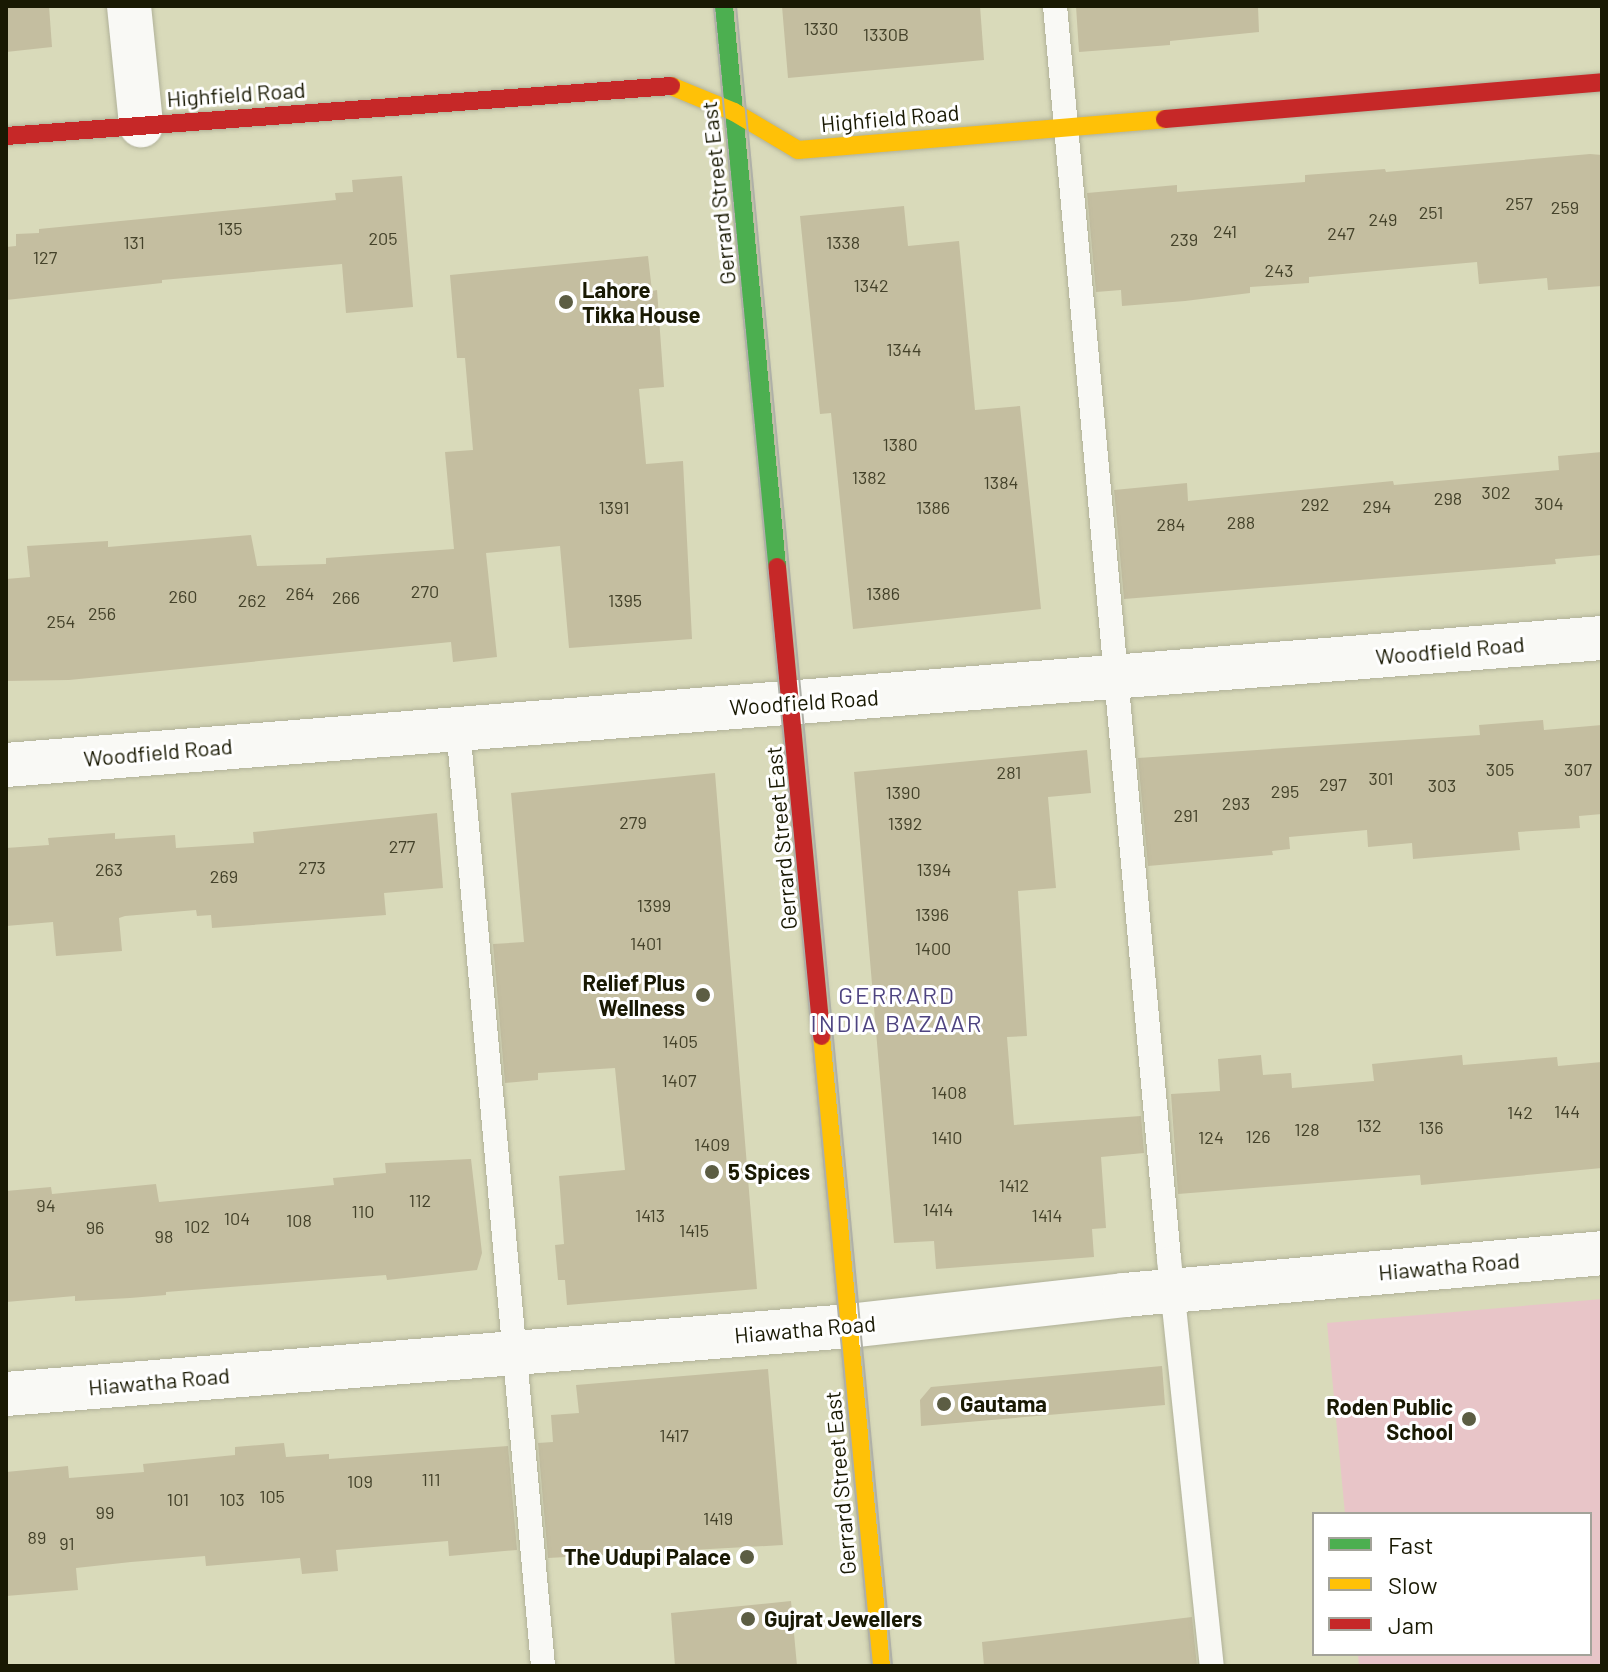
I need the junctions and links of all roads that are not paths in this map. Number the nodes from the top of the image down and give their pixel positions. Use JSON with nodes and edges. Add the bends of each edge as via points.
{"nodes":[{"id":1,"x":129,"y":6,"type":"edge"},
{"id":2,"x":724,"y":6,"type":"edge"},
{"id":3,"x":1055,"y":6,"type":"edge"},
{"id":4,"x":1602,"y":82,"type":"edge"},
{"id":5,"x":734,"y":112,"type":"junction"},
{"id":6,"x":141,"y":125,"type":"junction"},
{"id":7,"x":1064,"y":127,"type":"junction"},
{"id":8,"x":6,"y":136,"type":"edge"},
{"id":9,"x":1602,"y":638,"type":"edge"},
{"id":10,"x":1117,"y":677,"type":"junction"},
{"id":11,"x":793,"y":703,"type":"junction"},
{"id":12,"x":458,"y":728,"type":"junction"},
{"id":13,"x":6,"y":765,"type":"edge"},
{"id":14,"x":1602,"y":1253,"type":"edge"},
{"id":15,"x":1172,"y":1292,"type":"junction"},
{"id":16,"x":849,"y":1326,"type":"junction"},
{"id":17,"x":513,"y":1350,"type":"junction"},
{"id":18,"x":6,"y":1394,"type":"edge"},
{"id":19,"x":543,"y":1666,"type":"edge"},
{"id":20,"x":881,"y":1666,"type":"edge"},
{"id":21,"x":1212,"y":1666,"type":"edge"}],
"edges":[{"from":1,"to":6,"type":"street"},
{"from":2,"to":5,"type":"main road","name":"Gerrard Street East"},
{"from":3,"to":7,"type":"lane"},
{"from":4,"to":7,"type":"main road","name":"Highfield Road"},
{"from":5,"to":6,"type":"main road","name":"Highfield Road","via":[[669,85]]},
{"from":5,"to":7,"type":"main road","name":"Highfield Road","via":[[798,150]]},
{"from":5,"to":11,"type":"main road","name":"Gerrard Street East"},
{"from":6,"to":8,"type":"main road","name":"Highfield Road"},
{"from":7,"to":10,"type":"lane"},
{"from":9,"to":10,"type":"street","name":"Woodfield Road"},
{"from":10,"to":11,"type":"street","name":"Woodfield Road"},
{"from":10,"to":15,"type":"lane"},
{"from":11,"to":12,"type":"street","name":"Woodfield Road"},
{"from":11,"to":16,"type":"main road","name":"Gerrard Street East"},
{"from":12,"to":13,"type":"street","name":"Woodfield Road"},
{"from":12,"to":17,"type":"lane"},
{"from":14,"to":15,"type":"street","name":"Hiawatha Road"},
{"from":15,"to":16,"type":"street","name":"Hiawatha Road"},
{"from":15,"to":21,"type":"lane"},
{"from":16,"to":17,"type":"street","name":"Hiawatha Road"},
{"from":16,"to":20,"type":"main road","name":"Gerrard Street East"},
{"from":17,"to":18,"type":"street","name":"Hiawatha Road"},
{"from":17,"to":19,"type":"lane"}]}
